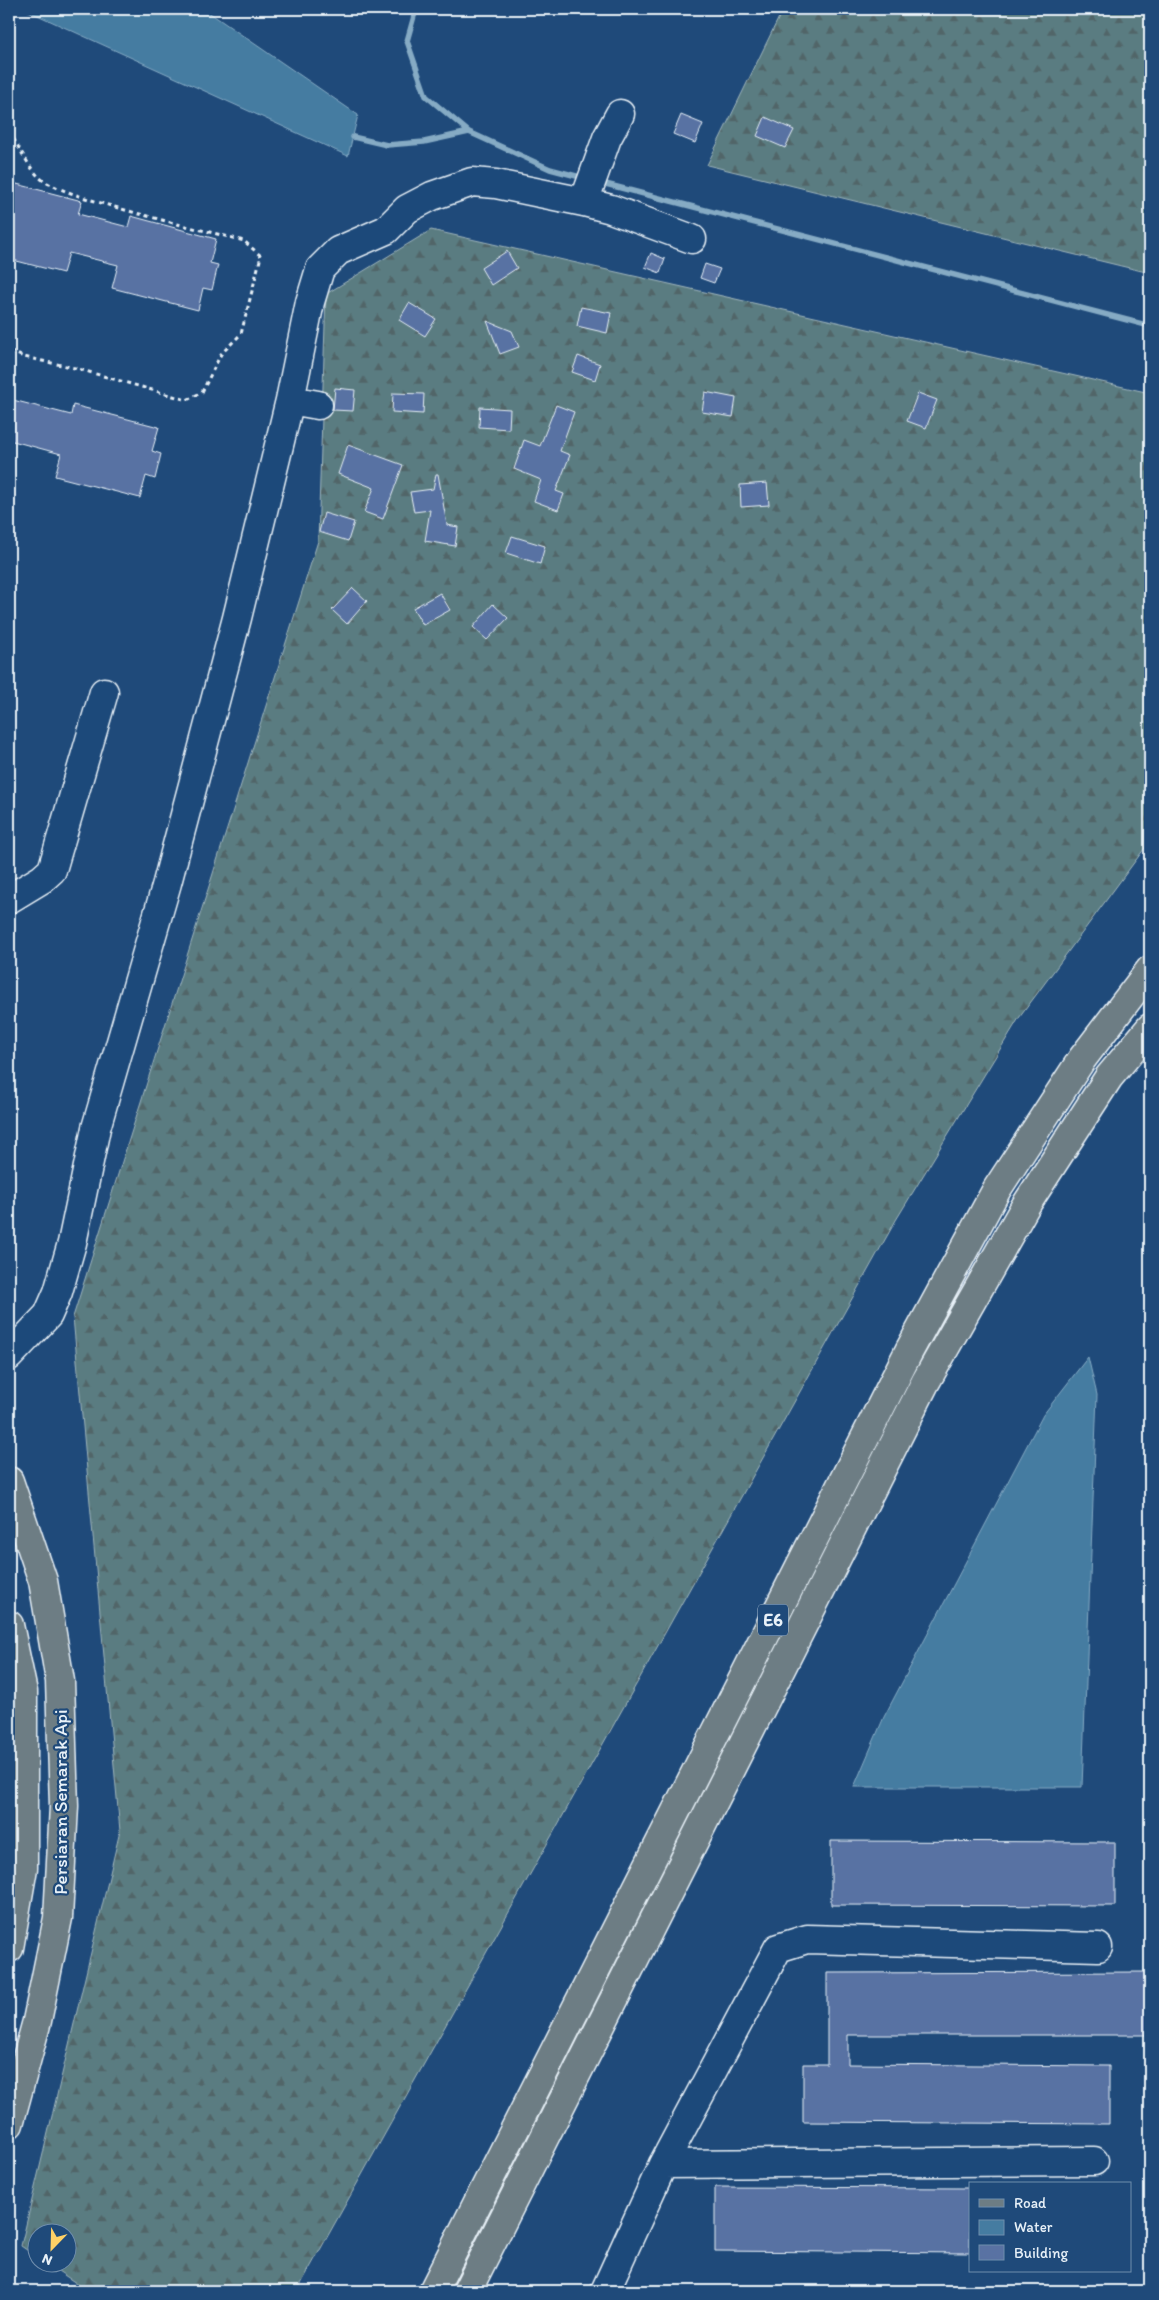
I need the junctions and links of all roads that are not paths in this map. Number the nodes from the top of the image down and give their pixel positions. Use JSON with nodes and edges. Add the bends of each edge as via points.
{"nodes":[{"id":1,"x":620,"y":114,"type":"dead end"},
{"id":2,"x":584,"y":202,"type":"junction"},
{"id":3,"x":692,"y":239,"type":"dead end"},
{"id":4,"x":290,"y":400,"type":"junction"},
{"id":5,"x":318,"y":406,"type":"dead end"},
{"id":6,"x":104,"y":692,"type":"dead end"},
{"id":7,"x":9,"y":899,"type":"edge"},
{"id":8,"x":1150,"y":970,"type":"edge"},
{"id":9,"x":1150,"y":1028,"type":"edge"},
{"id":10,"x":9,"y":1356,"type":"edge"},
{"id":11,"x":9,"y":1481,"type":"edge"},
{"id":12,"x":9,"y":1625,"type":"edge"},
{"id":13,"x":1098,"y":1947,"type":"dead end"},
{"id":14,"x":9,"y":1948,"type":"edge"},
{"id":15,"x":9,"y":2124,"type":"edge"},
{"id":16,"x":1094,"y":2160,"type":"dead end"},
{"id":17,"x":664,"y":2164,"type":"junction"},
{"id":18,"x":433,"y":2291,"type":"edge"},
{"id":19,"x":467,"y":2291,"type":"edge"},
{"id":20,"x":605,"y":2291,"type":"edge"}],
"edges":[{"from":1,"to":2,"type":"street","via":[[607,138]]},
{"from":2,"to":3,"type":"street"},
{"from":2,"to":4,"type":"street","via":[[472,182],[416,204],[386,230],[338,251],[318,275]]},
{"from":4,"to":5,"type":"street"},
{"from":4,"to":10,"type":"street","via":[[167,883],[96,1128],[72,1243],[58,1292],[48,1315]]},
{"from":6,"to":7,"type":"street","via":[[52,870]]},
{"from":8,"to":18,"type":"main road","number":"E6","via":[[1082,1059],[992,1197],[910,1351]]},
{"from":9,"to":19,"type":"main road","number":"E6","via":[[1109,1077],[1026,1205],[925,1383]]},
{"from":11,"to":15,"type":"main road","name":"Persiaran Semarak Api","via":[[43,1581],[60,1680],[64,1806],[58,1918],[37,2021]]},
{"from":12,"to":14,"type":"main road","name":"Persiaran Semarak Api","via":[[23,1692],[23,1747],[22,1868]]},
{"from":13,"to":17,"type":"street","via":[[807,1939],[778,1948]]},
{"from":16,"to":17,"type":"street"},
{"from":17,"to":20,"type":"street"}]}
